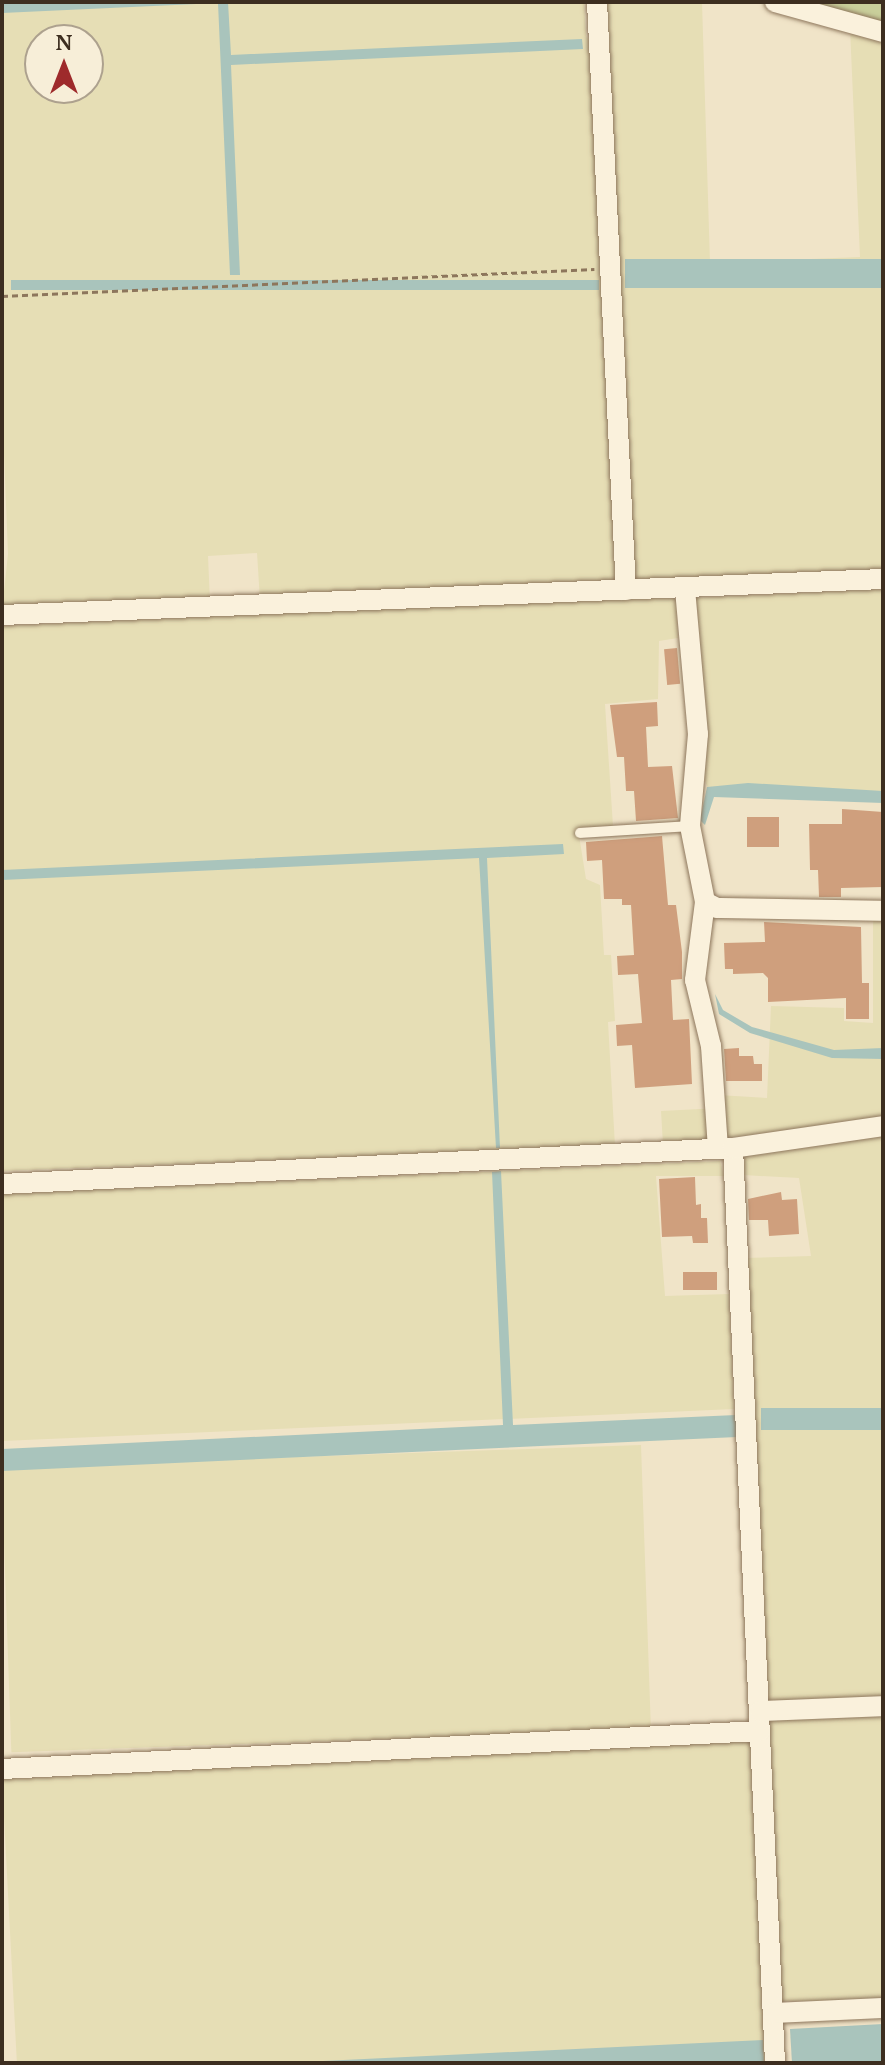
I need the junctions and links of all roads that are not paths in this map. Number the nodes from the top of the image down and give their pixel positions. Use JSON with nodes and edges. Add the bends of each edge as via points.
{"nodes":[{"id":1,"x":597,"y":2,"type":"edge"},
{"id":2,"x":775,"y":2,"type":"edge"},
{"id":3,"x":883,"y":32,"type":"edge"},
{"id":4,"x":883,"y":579,"type":"edge"},
{"id":5,"x":685,"y":589,"type":"junction"},
{"id":6,"x":626,"y":590,"type":"junction"},
{"id":7,"x":2,"y":615,"type":"edge"},
{"id":8,"x":690,"y":826,"type":"junction"},
{"id":9,"x":580,"y":833,"type":"dead end"},
{"id":10,"x":705,"y":902,"type":"junction"},
{"id":11,"x":883,"y":911,"type":"edge"},
{"id":12,"x":883,"y":1126,"type":"edge"},
{"id":13,"x":726,"y":1148,"type":"junction"},
{"id":14,"x":2,"y":1184,"type":"edge"},
{"id":15,"x":883,"y":1706,"type":"edge"},
{"id":16,"x":760,"y":1721,"type":"junction"},
{"id":17,"x":2,"y":1769,"type":"edge"},
{"id":18,"x":883,"y":2008,"type":"edge"},
{"id":19,"x":773,"y":2013,"type":"junction"},
{"id":20,"x":775,"y":2063,"type":"edge"}],
"edges":[{"from":1,"to":6,"type":"street"},
{"from":2,"to":3,"type":"street"},
{"from":4,"to":5,"type":"street"},
{"from":5,"to":6,"type":"street"},
{"from":5,"to":8,"type":"street","via":[[698,734]]},
{"from":6,"to":7,"type":"street"},
{"from":8,"to":9,"type":"lane"},
{"from":8,"to":10,"type":"street"},
{"from":10,"to":11,"type":"street","via":[[717,908]]},
{"from":10,"to":13,"type":"street","via":[[695,980]]},
{"from":12,"to":13,"type":"street"},
{"from":13,"to":14,"type":"street"},
{"from":13,"to":16,"type":"street","via":[[747,1434]]},
{"from":15,"to":16,"type":"street"},
{"from":16,"to":17,"type":"street"},
{"from":16,"to":19,"type":"street"},
{"from":18,"to":19,"type":"street"},
{"from":19,"to":20,"type":"street"}]}
